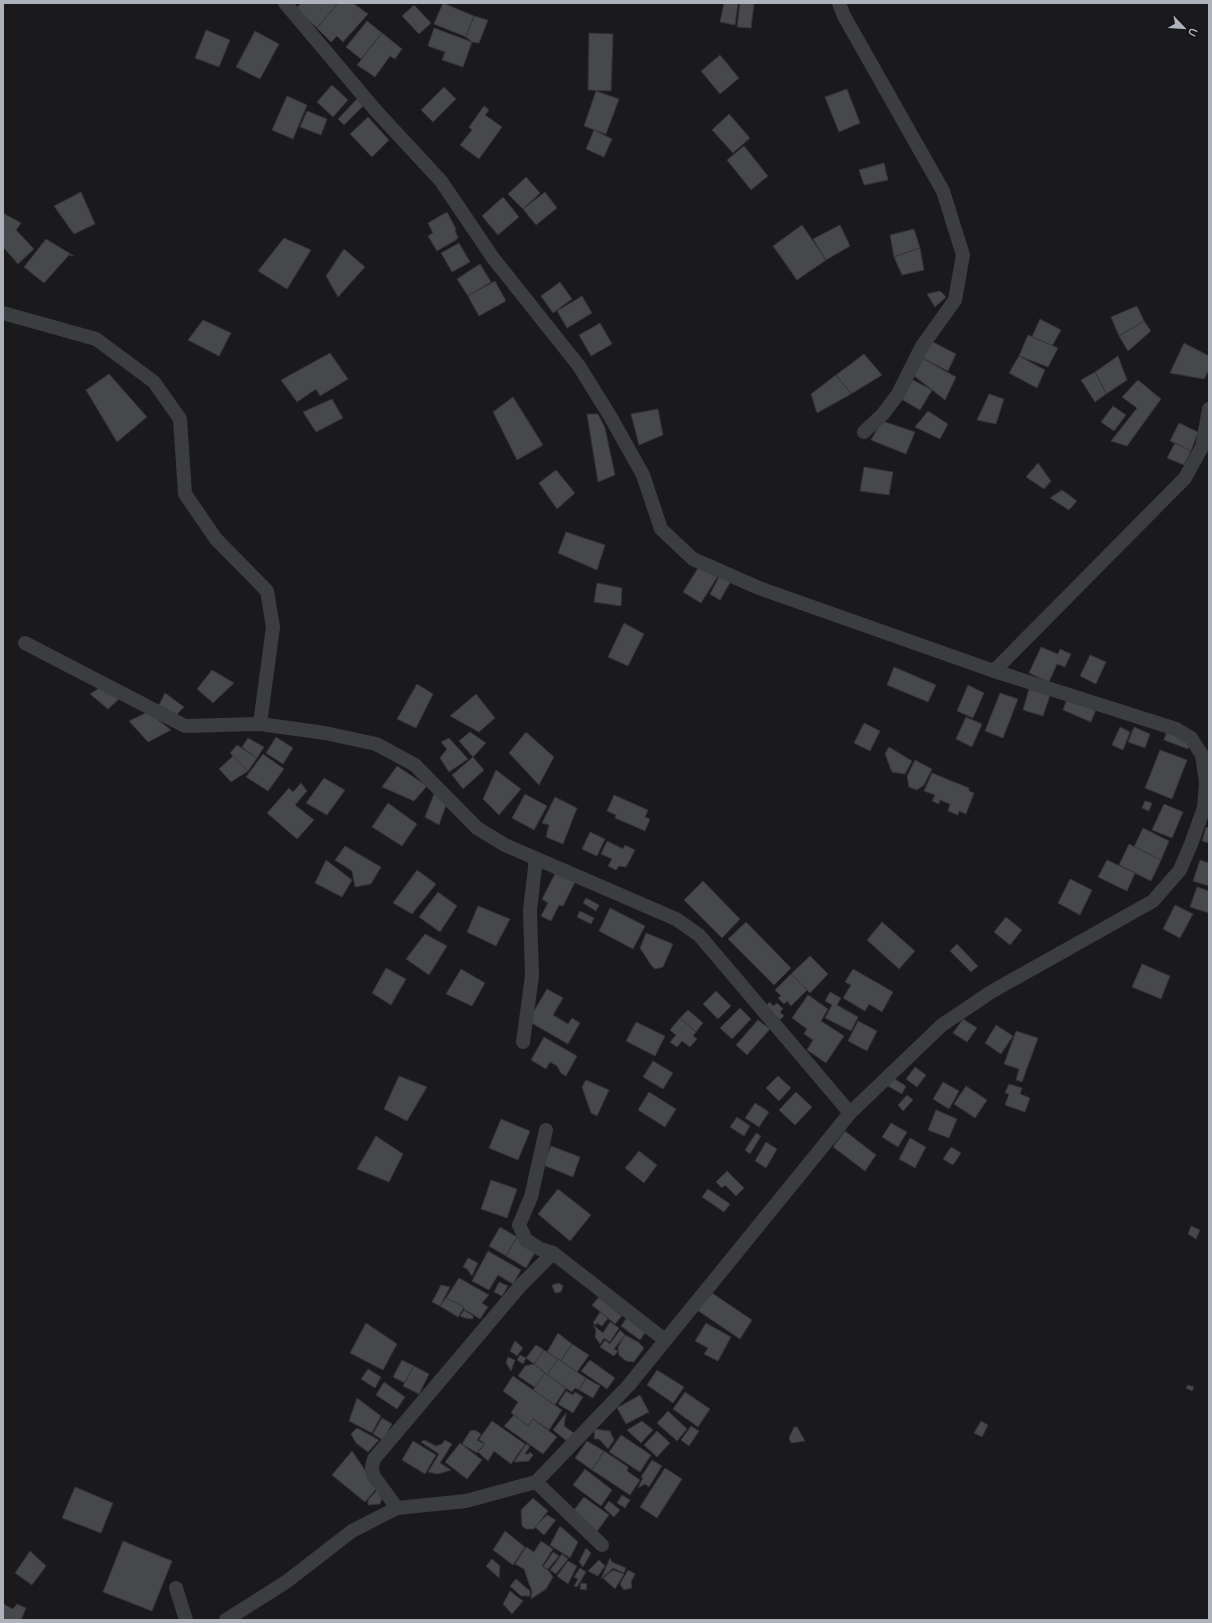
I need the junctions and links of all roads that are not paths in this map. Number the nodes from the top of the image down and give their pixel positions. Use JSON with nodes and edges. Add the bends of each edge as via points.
{"nodes":[{"id":1,"x":285,"y":3,"type":"edge"},
{"id":2,"x":839,"y":3,"type":"edge"},
{"id":3,"x":3,"y":313,"type":"edge"},
{"id":4,"x":1209,"y":409,"type":"edge"},
{"id":5,"x":864,"y":432,"type":"dead end"},
{"id":6,"x":26,"y":643,"type":"dead end"},
{"id":7,"x":994,"y":671,"type":"junction"},
{"id":8,"x":260,"y":724,"type":"junction"},
{"id":9,"x":536,"y":858,"type":"junction"},
{"id":10,"x":523,"y":1042,"type":"dead end"},
{"id":11,"x":850,"y":1113,"type":"junction"},
{"id":12,"x":546,"y":1130,"type":"dead end"},
{"id":13,"x":553,"y":1253,"type":"junction"},
{"id":14,"x":665,"y":1340,"type":"junction"},
{"id":15,"x":536,"y":1482,"type":"junction"},
{"id":16,"x":397,"y":1508,"type":"junction"},
{"id":17,"x":602,"y":1545,"type":"dead end"},
{"id":18,"x":176,"y":1588,"type":"dead end"},
{"id":19,"x":186,"y":1620,"type":"edge"},
{"id":20,"x":226,"y":1620,"type":"edge"}],
"edges":[{"from":1,"to":7,"type":"street","via":[[377,112],[441,181],[493,258],[578,366],[643,475],[661,529],[693,559],[759,588]]},
{"from":2,"to":5,"type":"street","via":[[943,190],[963,255],[955,300],[922,346],[898,394],[883,414]]},
{"from":3,"to":8,"type":"street","via":[[96,339],[154,382],[180,419],[185,494],[216,539],[267,591],[274,627]]},
{"from":4,"to":7,"type":"street","via":[[1202,447],[1185,478]]},
{"from":6,"to":8,"type":"street","via":[[185,726]]},
{"from":7,"to":11,"type":"street","via":[[1176,729],[1191,738],[1202,755],[1206,782],[1204,808],[1180,870],[1153,901],[991,992],[942,1025]]},
{"from":8,"to":9,"type":"street","via":[[325,733],[376,744],[415,765],[477,828],[505,845]]},
{"from":9,"to":10,"type":"street","via":[[530,910],[532,976]]},
{"from":9,"to":11,"type":"street","via":[[676,919],[699,935]]},
{"from":11,"to":14,"type":"street"},
{"from":12,"to":13,"type":"street","via":[[531,1197],[519,1225],[526,1240],[540,1249]]},
{"from":13,"to":14,"type":"street"},
{"from":13,"to":16,"type":"street","via":[[522,1285],[374,1459],[373,1475]]},
{"from":14,"to":15,"type":"street","via":[[629,1384]]},
{"from":15,"to":16,"type":"street","via":[[466,1501]]},
{"from":15,"to":17,"type":"street"},
{"from":16,"to":20,"type":"street","via":[[352,1530],[286,1582]]},
{"from":18,"to":19,"type":"street"}]}
